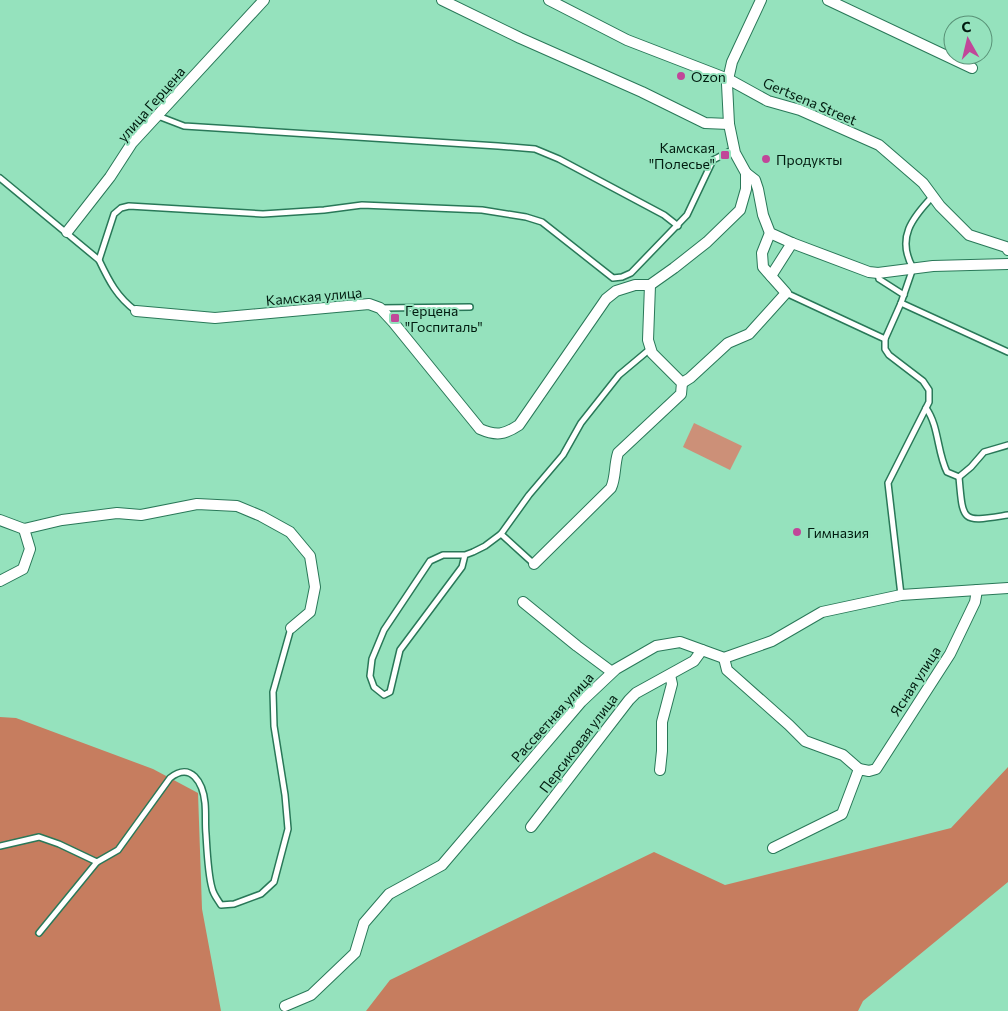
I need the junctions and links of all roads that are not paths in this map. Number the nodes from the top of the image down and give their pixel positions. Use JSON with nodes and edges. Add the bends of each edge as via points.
{"nodes":[{"id":1,"x":264,"y":0,"type":"edge"},
{"id":2,"x":442,"y":0,"type":"edge"},
{"id":3,"x":549,"y":0,"type":"edge"},
{"id":4,"x":760,"y":0,"type":"edge"},
{"id":5,"x":828,"y":0,"type":"edge"},
{"id":6,"x":972,"y":68,"type":"dead end"},
{"id":7,"x":728,"y":79,"type":"junction"},
{"id":8,"x":158,"y":116,"type":"junction"},
{"id":9,"x":729,"y":124,"type":"junction"},
{"id":10,"x":734,"y":148,"type":"junction"},
{"id":11,"x":746,"y":173,"type":"junction"},
{"id":12,"x":0,"y":178,"type":"edge"},
{"id":13,"x":933,"y":196,"type":"junction"},
{"id":14,"x":678,"y":226,"type":"junction"},
{"id":15,"x":67,"y":232,"type":"junction"},
{"id":16,"x":770,"y":233,"type":"junction"},
{"id":17,"x":792,"y":244,"type":"junction"},
{"id":18,"x":1008,"y":250,"type":"edge"},
{"id":19,"x":99,"y":260,"type":"junction"},
{"id":20,"x":1008,"y":264,"type":"edge"},
{"id":21,"x":913,"y":268,"type":"junction"},
{"id":22,"x":878,"y":273,"type":"junction"},
{"id":23,"x":771,"y":276,"type":"junction"},
{"id":24,"x":650,"y":285,"type":"junction"},
{"id":25,"x":786,"y":293,"type":"junction"},
{"id":26,"x":904,"y":295,"type":"junction"},
{"id":27,"x":901,"y":303,"type":"junction"},
{"id":28,"x":470,"y":307,"type":"dead end"},
{"id":29,"x":380,"y":308,"type":"junction"},
{"id":30,"x":136,"y":311,"type":"joint"},
{"id":31,"x":885,"y":339,"type":"junction"},
{"id":32,"x":650,"y":348,"type":"junction"},
{"id":33,"x":1008,"y":352,"type":"edge"},
{"id":34,"x":682,"y":384,"type":"junction"},
{"id":35,"x":926,"y":408,"type":"junction"},
{"id":36,"x":1008,"y":445,"type":"edge"},
{"id":37,"x":958,"y":477,"type":"junction"},
{"id":38,"x":1008,"y":515,"type":"edge"},
{"id":39,"x":0,"y":520,"type":"edge"},
{"id":40,"x":24,"y":529,"type":"junction"},
{"id":41,"x":501,"y":534,"type":"junction"},
{"id":42,"x":465,"y":554,"type":"junction"},
{"id":43,"x":534,"y":564,"type":"joint"},
{"id":44,"x":0,"y":580,"type":"edge"},
{"id":45,"x":1008,"y":588,"type":"edge"},
{"id":46,"x":977,"y":590,"type":"junction"},
{"id":47,"x":901,"y":595,"type":"junction"},
{"id":48,"x":523,"y":602,"type":"dead end"},
{"id":49,"x":291,"y":628,"type":"joint"},
{"id":50,"x":702,"y":650,"type":"junction"},
{"id":51,"x":724,"y":658,"type":"junction"},
{"id":52,"x":612,"y":672,"type":"junction"},
{"id":53,"x":670,"y":675,"type":"junction"},
{"id":54,"x":859,"y":769,"type":"junction"},
{"id":55,"x":660,"y":770,"type":"dead end"},
{"id":56,"x":531,"y":827,"type":"dead end"},
{"id":57,"x":0,"y":846,"type":"edge"},
{"id":58,"x":773,"y":848,"type":"dead end"},
{"id":59,"x":97,"y":862,"type":"junction"},
{"id":60,"x":39,"y":933,"type":"dead end"},
{"id":61,"x":285,"y":1006,"type":"dead end"}],
"edges":[{"from":1,"to":8,"type":"street","name":"улица Герцена"},
{"from":2,"to":9,"type":"street","via":[[705,123]]},
{"from":3,"to":7,"type":"street","name":"Gertsena Street","via":[[628,40]]},
{"from":4,"to":7,"type":"street","via":[[732,62]]},
{"from":5,"to":6,"type":"street"},
{"from":7,"to":9,"type":"street"},
{"from":7,"to":13,"type":"street","name":"Gertsena Street","via":[[768,101],[800,110],[879,145],[924,183]]},
{"from":8,"to":14,"type":"lane","via":[[184,126],[535,150],[559,159],[664,214]]},
{"from":8,"to":15,"type":"street","name":"улица Герцена","via":[[132,143]]},
{"from":9,"to":10,"type":"street"},
{"from":10,"to":11,"type":"street"},
{"from":10,"to":14,"type":"lane","via":[[713,160],[687,215]]},
{"from":11,"to":16,"type":"street","via":[[755,180]]},
{"from":11,"to":24,"type":"street","via":[[746,189],[740,210],[694,252]]},
{"from":12,"to":15,"type":"lane"},
{"from":13,"to":18,"type":"street","name":"Gertsena Street","via":[[969,235]]},
{"from":13,"to":21,"type":"lane","via":[[916,214],[907,233],[906,256]]},
{"from":14,"to":19,"type":"lane","via":[[631,273],[613,278],[542,222],[482,210],[362,205],[264,214],[130,206],[114,214]]},
{"from":15,"to":19,"type":"lane"},
{"from":16,"to":17,"type":"street"},
{"from":16,"to":23,"type":"street","via":[[762,253],[763,267]]},
{"from":17,"to":22,"type":"street"},
{"from":17,"to":23,"type":"street"},
{"from":19,"to":30,"type":"lane","via":[[110,284]]},
{"from":20,"to":21,"type":"street"},
{"from":21,"to":22,"type":"street"},
{"from":21,"to":26,"type":"lane"},
{"from":22,"to":26,"type":"lane","via":[[879,279]]},
{"from":23,"to":25,"type":"street"},
{"from":24,"to":29,"type":"street","name":"Камская улица","via":[[635,284],[616,291],[606,299],[519,425],[509,432],[491,434],[480,429]]},
{"from":24,"to":32,"type":"street"},
{"from":25,"to":31,"type":"lane"},
{"from":25,"to":34,"type":"street","via":[[749,334],[728,343]]},
{"from":26,"to":27,"type":"lane"},
{"from":27,"to":31,"type":"lane"},
{"from":27,"to":33,"type":"lane"},
{"from":28,"to":29,"type":"lane"},
{"from":29,"to":30,"type":"street","name":"Камская улица","via":[[369,304],[215,318]]},
{"from":31,"to":35,"type":"lane","via":[[889,355],[923,381],[929,390]]},
{"from":32,"to":34,"type":"street"},
{"from":32,"to":41,"type":"lane","via":[[619,375],[581,423],[563,455]]},
{"from":34,"to":43,"type":"street","via":[[681,394],[618,453],[611,488]]},
{"from":35,"to":37,"type":"lane","via":[[931,416],[941,460],[947,472]]},
{"from":35,"to":47,"type":"lane","via":[[888,483]]},
{"from":36,"to":37,"type":"lane","via":[[984,452]]},
{"from":37,"to":38,"type":"lane","via":[[962,506],[967,516],[974,520]]},
{"from":39,"to":40,"type":"street"},
{"from":40,"to":44,"type":"street","via":[[30,550],[23,569]]},
{"from":40,"to":49,"type":"street","via":[[62,520],[117,513],[141,515],[197,504],[237,506],[290,532],[310,556],[315,587],[310,612]]},
{"from":41,"to":42,"type":"lane","via":[[485,546]]},
{"from":41,"to":43,"type":"lane"},
{"from":42,"to":42,"type":"lane","via":[[443,555],[430,561],[384,630],[372,658],[370,676],[374,686],[384,695],[390,692],[400,650],[462,567]]},
{"from":45,"to":46,"type":"street"},
{"from":46,"to":47,"type":"street"},
{"from":46,"to":54,"type":"street","name":"Ясная улица","via":[[975,602],[950,654],[876,769]]},
{"from":47,"to":51,"type":"street","via":[[822,612],[772,641]]},
{"from":48,"to":52,"type":"street"},
{"from":49,"to":59,"type":"lane","via":[[273,692],[274,726],[288,829],[274,882],[261,894],[221,905],[212,889],[205,803],[201,787],[188,772],[177,772],[170,778],[118,850]]},
{"from":50,"to":51,"type":"street","name":"Рассветная улица"},
{"from":50,"to":52,"type":"street","name":"Рассветная улица","via":[[680,642],[656,646]]},
{"from":50,"to":53,"type":"street","name":"Персиковая улица","via":[[694,661]]},
{"from":51,"to":54,"type":"street","via":[[727,670],[804,741],[842,755]]},
{"from":52,"to":61,"type":"street","name":"Рассветная улица","via":[[580,702],[442,865],[388,894],[364,922],[355,953],[311,995]]},
{"from":53,"to":55,"type":"street","via":[[672,684],[662,722]]},
{"from":53,"to":56,"type":"street","name":"Персиковая улица","via":[[629,700]]},
{"from":54,"to":58,"type":"street","via":[[842,814]]},
{"from":57,"to":59,"type":"lane","via":[[40,837]]},
{"from":59,"to":60,"type":"lane"}]}
